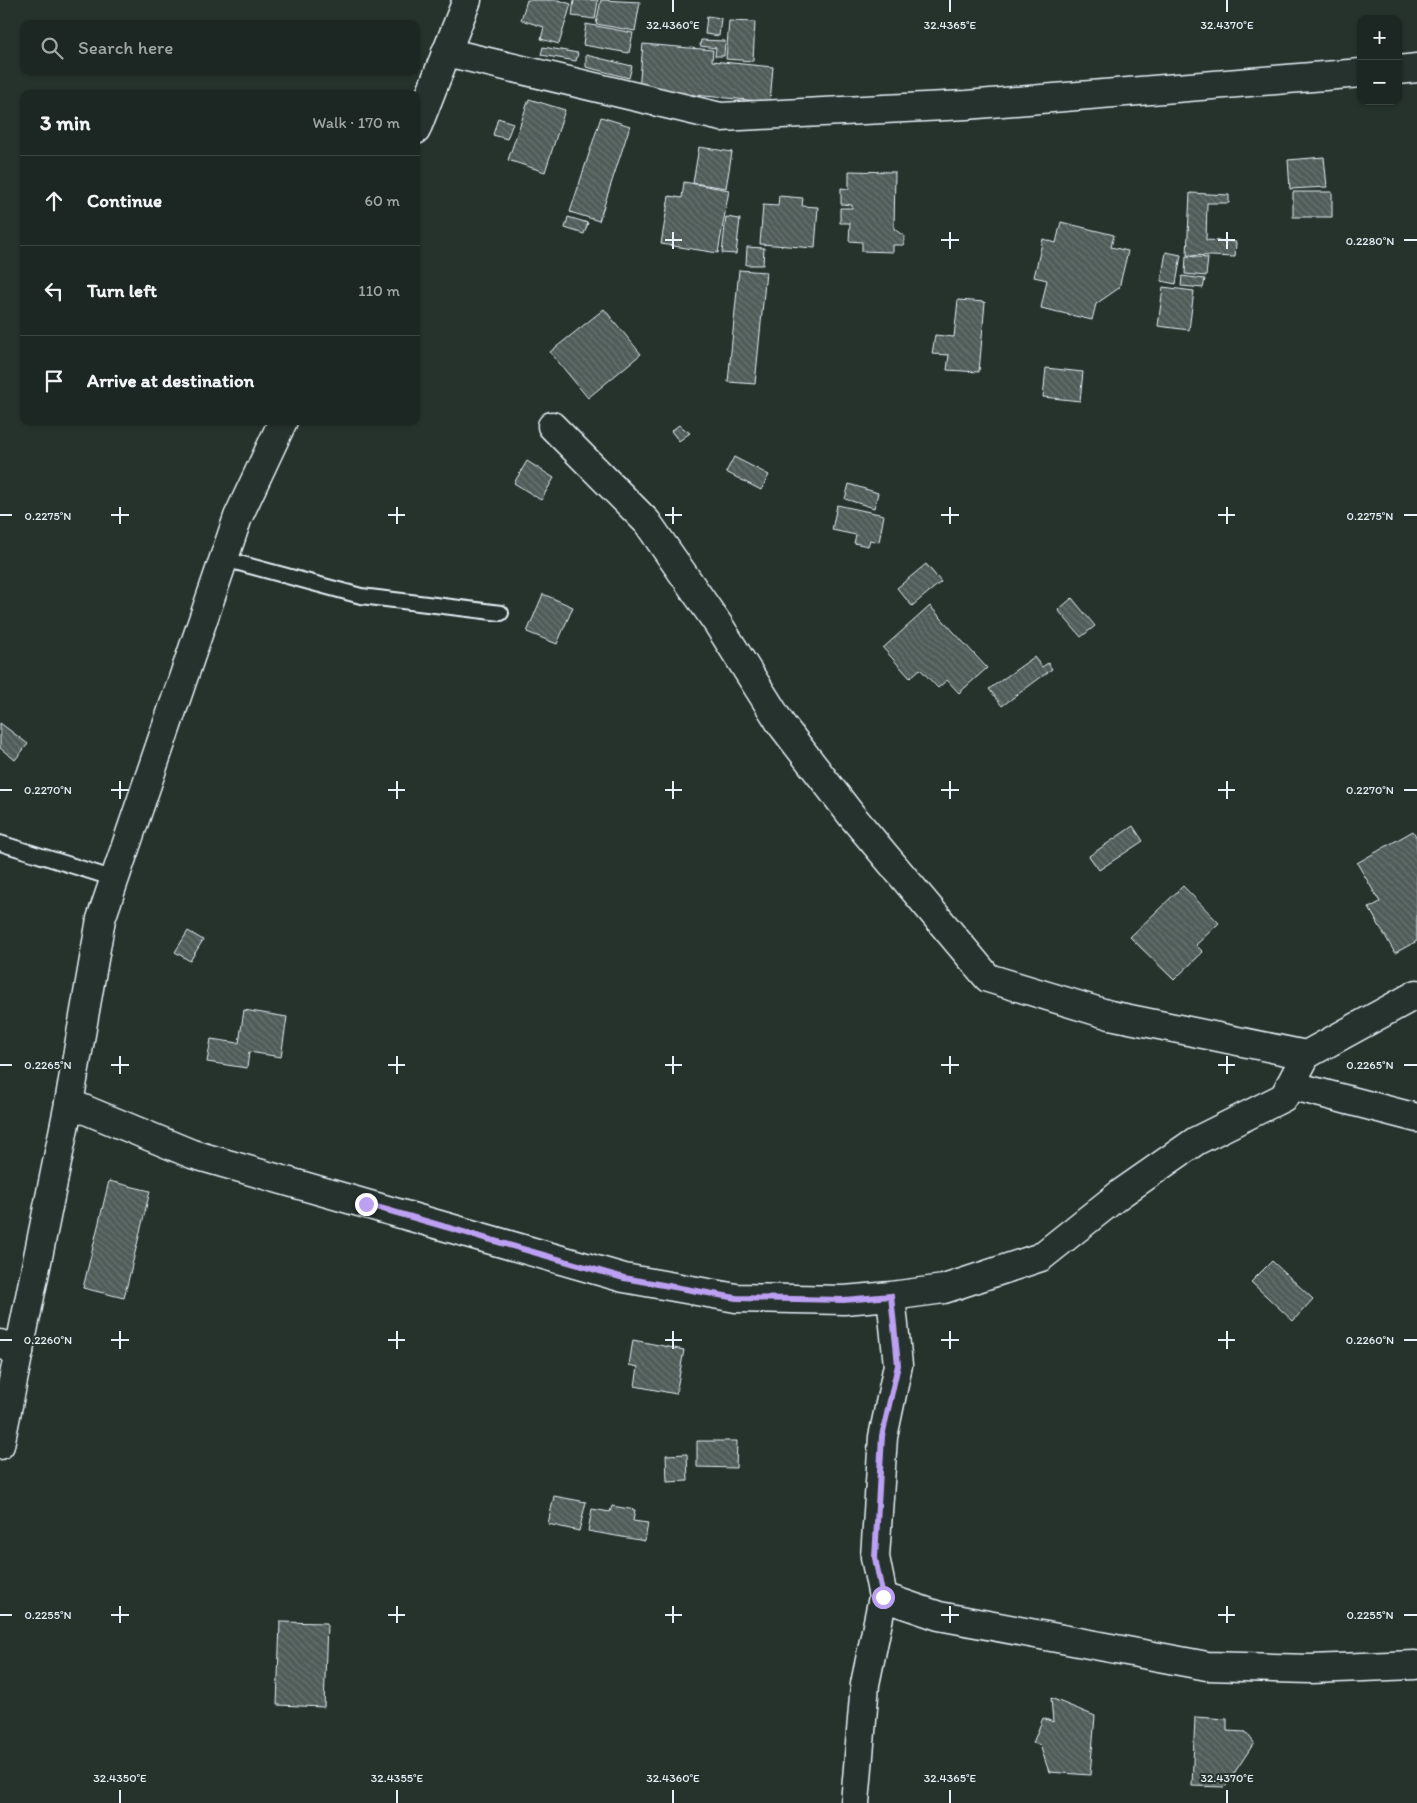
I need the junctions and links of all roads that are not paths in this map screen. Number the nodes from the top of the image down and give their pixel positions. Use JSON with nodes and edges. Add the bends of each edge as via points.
{"nodes":[{"id":1,"x":466,"y":0,"type":"edge"},
{"id":2,"x":446,"y":52,"type":"junction"},
{"id":3,"x":1417,"y":68,"type":"edge"},
{"id":4,"x":1402,"y":70,"type":"edge"},
{"id":5,"x":1357,"y":73,"type":"edge"},
{"id":6,"x":420,"y":120,"type":"edge"},
{"id":7,"x":281,"y":425,"type":"edge"},
{"id":8,"x":552,"y":426,"type":"dead end"},
{"id":9,"x":224,"y":559,"type":"junction"},
{"id":10,"x":501,"y":613,"type":"dead end"},
{"id":11,"x":0,"y":843,"type":"edge"},
{"id":12,"x":115,"y":879,"type":"junction"},
{"id":13,"x":1417,"y":994,"type":"edge"},
{"id":14,"x":1306,"y":1055,"type":"junction"},
{"id":15,"x":1290,"y":1085,"type":"junction"},
{"id":16,"x":68,"y":1103,"type":"junction"},
{"id":17,"x":1417,"y":1118,"type":"edge"},
{"id":18,"x":891,"y":1296,"type":"junction"},
{"id":19,"x":9,"y":1348,"type":"edge"},
{"id":20,"x":0,"y":1445,"type":"edge"},
{"id":21,"x":883,"y":1597,"type":"junction"},
{"id":22,"x":1415,"y":1665,"type":"dead end"},
{"id":23,"x":855,"y":1803,"type":"edge"}],
"edges":[{"from":1,"to":2,"type":"street"},
{"from":2,"to":5,"type":"street","via":[[722,117],[966,105]]},
{"from":2,"to":6,"type":"street"},
{"from":3,"to":4,"type":"street"},
{"from":7,"to":9,"type":"street","via":[[238,518]]},
{"from":8,"to":14,"type":"street","via":[[647,522],[718,624],[781,724],[852,816],[988,978],[1110,1016]]},
{"from":9,"to":10,"type":"lane","via":[[361,596]]},
{"from":9,"to":12,"type":"street"},
{"from":11,"to":12,"type":"lane"},
{"from":12,"to":16,"type":"street","via":[[101,919]]},
{"from":13,"to":14,"type":"street"},
{"from":14,"to":15,"type":"street"},
{"from":15,"to":17,"type":"street"},
{"from":15,"to":18,"type":"street","via":[[1284,1097],[1196,1141],[1128,1188],[1041,1257],[944,1289]]},
{"from":16,"to":18,"type":"street","via":[[192,1154],[624,1278],[736,1298],[844,1300]]},
{"from":16,"to":19,"type":"street"},
{"from":18,"to":21,"type":"street","via":[[898,1365],[882,1436],[875,1558]]},
{"from":19,"to":20,"type":"street"},
{"from":21,"to":22,"type":"street","via":[[939,1616],[1207,1666],[1311,1669]]},
{"from":21,"to":23,"type":"street","via":[[865,1684]]}]}
